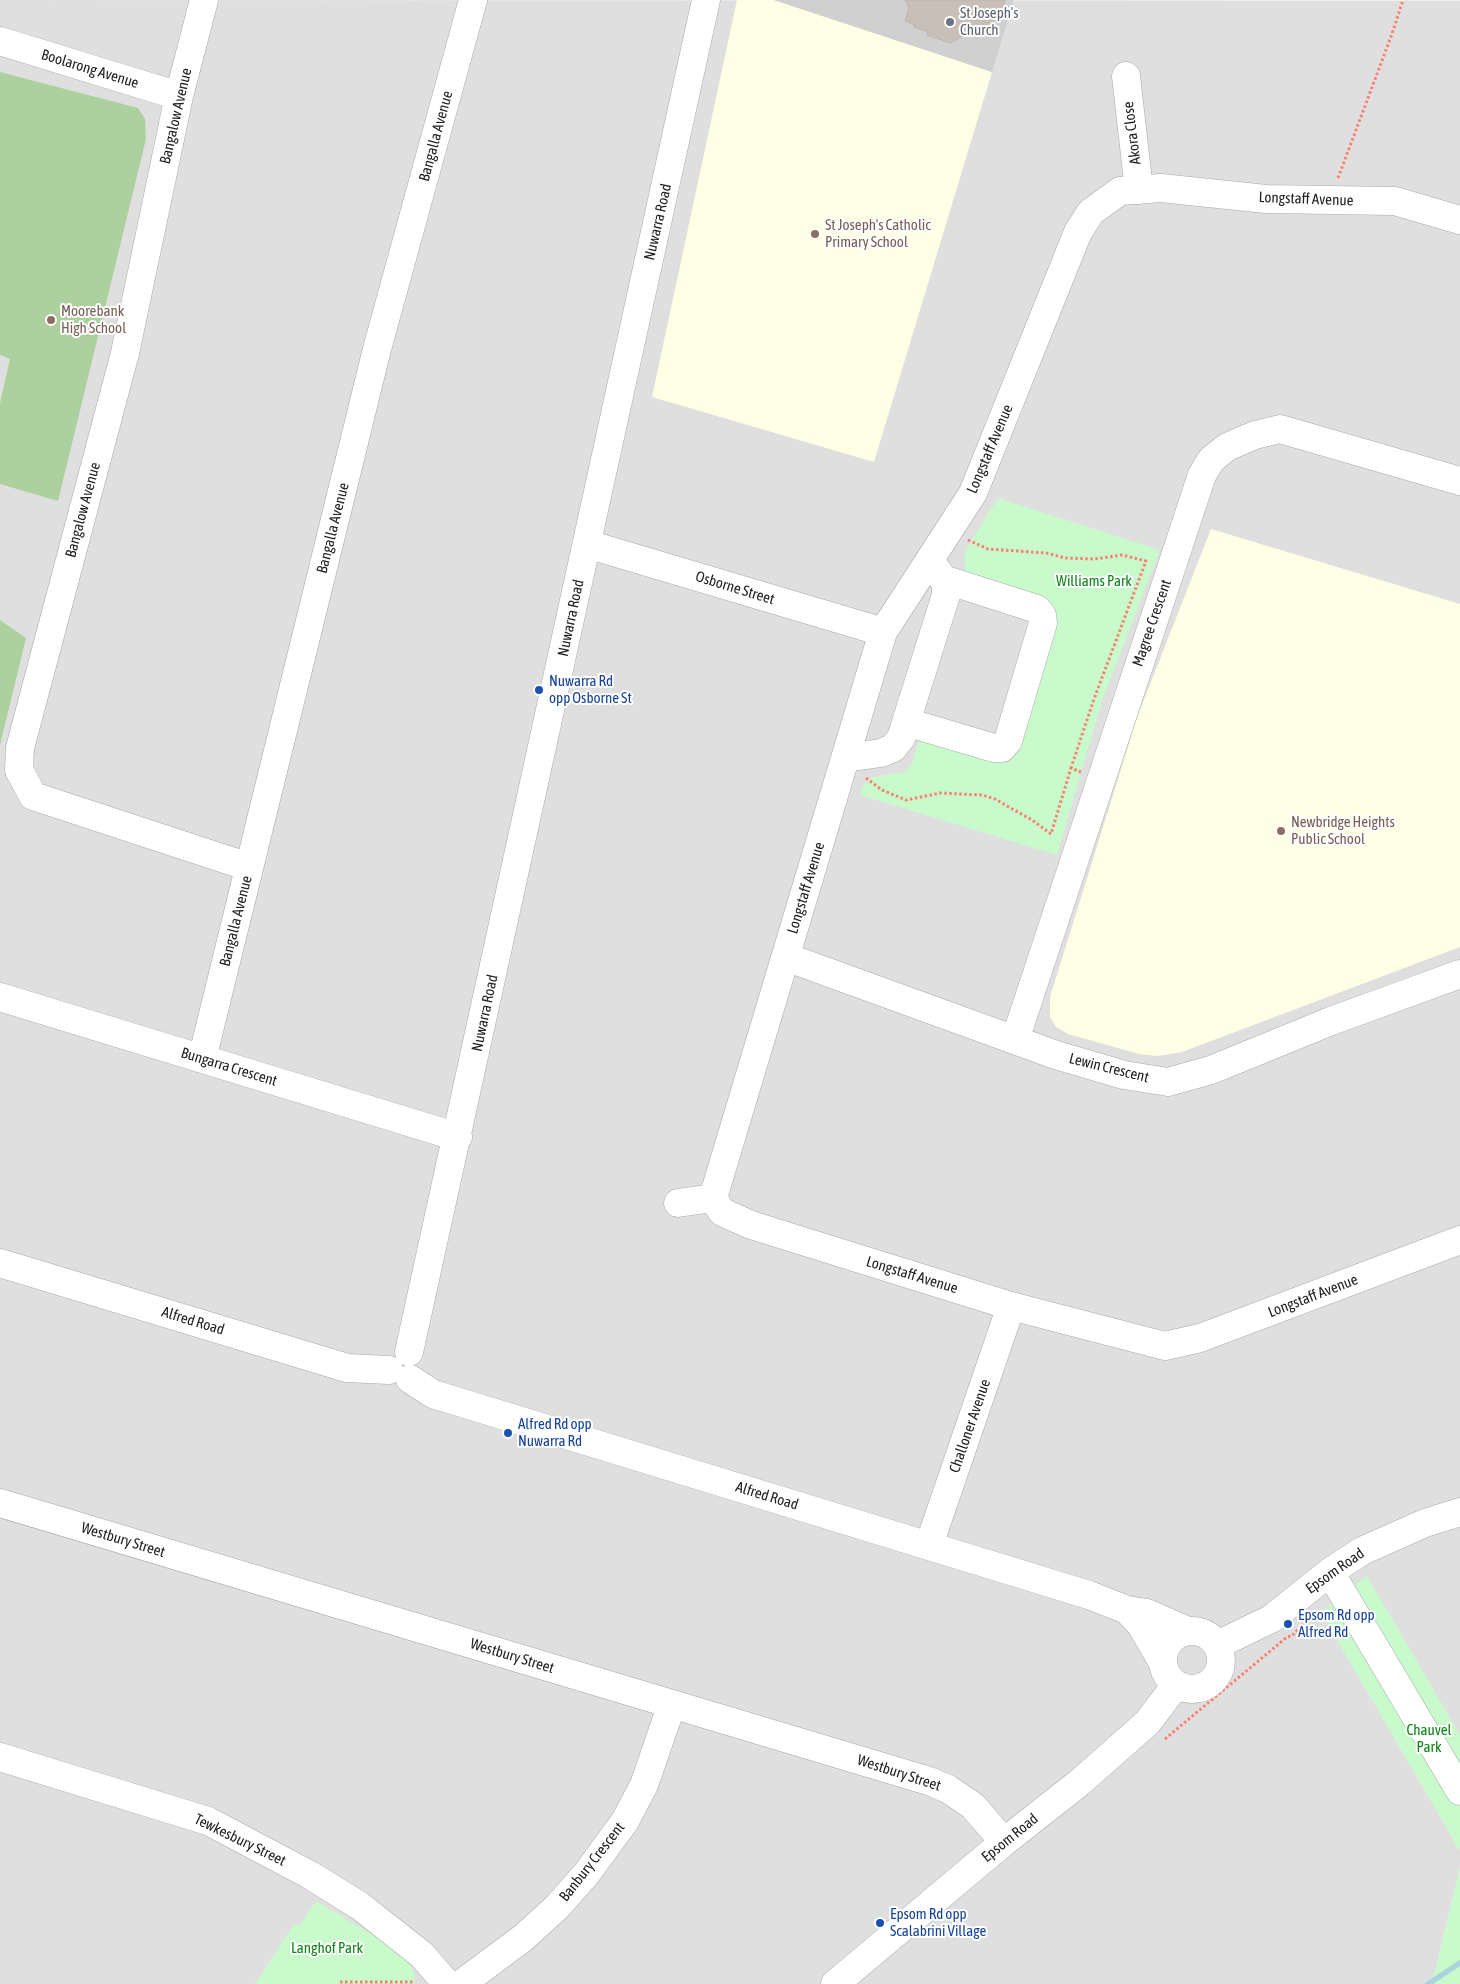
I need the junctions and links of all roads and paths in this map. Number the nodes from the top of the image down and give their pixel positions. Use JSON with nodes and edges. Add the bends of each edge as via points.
{"nodes":[{"id":1,"x":204,"y":0,"type":"edge"},
{"id":2,"x":473,"y":0,"type":"edge"},
{"id":3,"x":706,"y":0,"type":"edge"},
{"id":4,"x":1403,"y":0,"type":"edge"},
{"id":5,"x":0,"y":41,"type":"edge"},
{"id":6,"x":1126,"y":76,"type":"dead end"},
{"id":7,"x":179,"y":96,"type":"junction"},
{"id":8,"x":1139,"y":190,"type":"junction"},
{"id":9,"x":1330,"y":200,"type":"junction"},
{"id":10,"x":1460,"y":220,"type":"edge"},
{"id":11,"x":1460,"y":482,"type":"edge"},
{"id":12,"x":587,"y":544,"type":"junction"},
{"id":13,"x":964,"y":546,"type":"dead end"},
{"id":14,"x":936,"y":570,"type":"junction"},
{"id":15,"x":884,"y":632,"type":"junction"},
{"id":16,"x":906,"y":722,"type":"junction"},
{"id":17,"x":845,"y":758,"type":"junction"},
{"id":18,"x":1071,"y":768,"type":"junction"},
{"id":19,"x":870,"y":775,"type":"dead end"},
{"id":20,"x":1100,"y":778,"type":"junction"},
{"id":21,"x":249,"y":867,"type":"junction"},
{"id":22,"x":786,"y":957,"type":"junction"},
{"id":23,"x":1460,"y":974,"type":"edge"},
{"id":24,"x":0,"y":997,"type":"edge"},
{"id":25,"x":1015,"y":1040,"type":"junction"},
{"id":26,"x":202,"y":1059,"type":"junction"},
{"id":27,"x":458,"y":1137,"type":"junction"},
{"id":28,"x":713,"y":1198,"type":"junction"},
{"id":29,"x":678,"y":1203,"type":"dead end"},
{"id":30,"x":1460,"y":1240,"type":"edge"},
{"id":31,"x":0,"y":1262,"type":"edge"},
{"id":32,"x":1011,"y":1306,"type":"junction"},
{"id":33,"x":403,"y":1367,"type":"junction"},
{"id":34,"x":0,"y":1503,"type":"edge"},
{"id":35,"x":1460,"y":1512,"type":"edge"},
{"id":36,"x":930,"y":1546,"type":"junction"},
{"id":37,"x":1330,"y":1572,"type":"junction"},
{"id":38,"x":1127,"y":1610,"type":"junction"},
{"id":39,"x":1188,"y":1632,"type":"junction"},
{"id":40,"x":1218,"y":1645,"type":"junction"},
{"id":41,"x":1170,"y":1674,"type":"junction"},
{"id":42,"x":672,"y":1704,"type":"junction"},
{"id":43,"x":0,"y":1757,"type":"edge"},
{"id":44,"x":1460,"y":1791,"type":"edge"},
{"id":45,"x":1004,"y":1842,"type":"junction"},
{"id":46,"x":340,"y":1982,"type":"dead end"},
{"id":47,"x":418,"y":1984,"type":"edge"},
{"id":48,"x":447,"y":1984,"type":"edge"},
{"id":49,"x":462,"y":1984,"type":"edge"},
{"id":50,"x":835,"y":1984,"type":"edge"}],
"edges":[{"from":1,"to":7,"type":"street","name":"Bangalow Avenue"},
{"from":2,"to":21,"type":"street","name":"Bangalla Avenue","via":[[377,349]]},
{"from":3,"to":12,"type":"street","name":"Nuwarra Road"},
{"from":4,"to":9,"type":"path"},
{"from":5,"to":7,"type":"street","name":"Boolarong Avenue"},
{"from":6,"to":8,"type":"street","name":"Akora Close"},
{"from":7,"to":21,"type":"street","name":"Bangalow Avenue","via":[[124,353],[20,748],[19,770],[33,796]]},
{"from":8,"to":9,"type":"street","name":"Longstaff Avenue","via":[[1161,188],[1266,198]]},
{"from":8,"to":14,"type":"street","name":"Longstaff Avenue","via":[[1120,191],[1091,212],[1078,232],[973,493]]},
{"from":9,"to":10,"type":"street","name":"Longstaff Avenue","via":[[1395,201]]},
{"from":11,"to":20,"type":"street","name":"Magree Crescent","via":[[1280,429],[1227,447],[1211,460],[1202,475]]},
{"from":12,"to":15,"type":"street","name":"Osborne Street"},
{"from":12,"to":27,"type":"street","name":"Nuwarra Road"},
{"from":13,"to":18,"type":"path","via":[[968,540],[988,548],[1046,553],[1065,558],[1095,559],[1122,555],[1146,562]]},
{"from":14,"to":15,"type":"street","name":"Longstaff Avenue"},
{"from":14,"to":16,"type":"street","via":[[946,583],[946,595]]},
{"from":14,"to":16,"type":"street","via":[[1037,609],[1043,623],[1008,741],[1002,748]]},
{"from":15,"to":17,"type":"street","name":"Longstaff Avenue"},
{"from":16,"to":17,"type":"street","via":[[901,738],[893,748]]},
{"from":17,"to":22,"type":"street","name":"Longstaff Avenue"},
{"from":18,"to":19,"type":"path","via":[[1051,834],[995,799],[982,795],[940,793],[906,800],[882,790],[866,778]]},
{"from":18,"to":20,"type":"path"},
{"from":20,"to":25,"type":"street","name":"Magree Crescent"},
{"from":21,"to":26,"type":"street","name":"Bangalla Avenue"},
{"from":22,"to":25,"type":"street","name":"Lewin Crescent"},
{"from":22,"to":28,"type":"street","name":"Longstaff Avenue"},
{"from":23,"to":25,"type":"street","name":"Lewin Crescent","via":[[1331,1021],[1211,1070],[1168,1082],[1124,1075]]},
{"from":24,"to":26,"type":"street","name":"Bungarra Crescent"},
{"from":26,"to":27,"type":"street","name":"Bungarra Crescent"},
{"from":27,"to":33,"type":"street","name":"Nuwarra Road"},
{"from":28,"to":29,"type":"street"},
{"from":28,"to":32,"type":"street","name":"Longstaff Avenue","via":[[722,1212],[751,1225]]},
{"from":30,"to":32,"type":"street","name":"Longstaff Avenue","via":[[1200,1338],[1165,1346]]},
{"from":31,"to":33,"type":"street","name":"Alfred Road","via":[[347,1368]]},
{"from":32,"to":36,"type":"street","name":"Challoner Avenue"},
{"from":33,"to":36,"type":"street","name":"Alfred Road","via":[[433,1394]]},
{"from":34,"to":42,"type":"street","name":"Westbury Street"},
{"from":35,"to":37,"type":"street","name":"Epsom Road","via":[[1379,1542]]},
{"from":36,"to":38,"type":"street","name":"Alfred Road","via":[[1089,1595]]},
{"from":37,"to":40,"type":"street","name":"Epsom Road","via":[[1271,1619]]},
{"from":37,"to":44,"type":"street"},
{"from":38,"to":39,"type":"street","name":"Alfred Road","via":[[1148,1612]]},
{"from":38,"to":41,"type":"street","name":"Alfred Road","via":[[1141,1626]]},
{"from":39,"to":40,"type":"street","via":[[1205,1634]]},
{"from":39,"to":41,"type":"street","via":[[1179,1634],[1167,1646]]},
{"from":40,"to":41,"type":"street","via":[[1222,1662],[1216,1678],[1209,1684],[1193,1690]]},
{"from":41,"to":45,"type":"street","name":"Epsom Road","via":[[1147,1723],[1079,1783]]},
{"from":42,"to":45,"type":"street","name":"Westbury Street","via":[[929,1781],[973,1806]]},
{"from":42,"to":49,"type":"street","name":"Banbury Crescent","via":[[644,1785],[625,1820],[591,1867],[557,1907],[523,1938]]},
{"from":43,"to":48,"type":"street","name":"Tewkesbury Street","via":[[208,1821],[310,1875],[360,1906],[422,1955]]},
{"from":45,"to":50,"type":"street","name":"Epsom Road"},
{"from":46,"to":47,"type":"path","via":[[414,1981]]}]}
